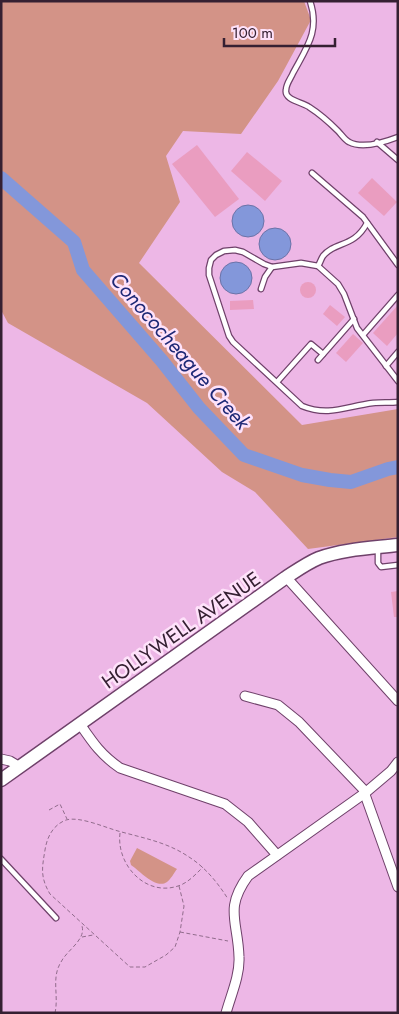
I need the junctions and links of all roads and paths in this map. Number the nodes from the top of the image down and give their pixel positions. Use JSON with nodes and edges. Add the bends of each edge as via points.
{"nodes":[{"id":1,"x":310,"y":1,"type":"edge"},
{"id":2,"x":398,"y":136,"type":"edge"},
{"id":3,"x":377,"y":142,"type":"junction"},
{"id":4,"x":398,"y":160,"type":"edge"},
{"id":5,"x":312,"y":173,"type":"dead end"},
{"id":6,"x":367,"y":223,"type":"junction"},
{"id":7,"x":398,"y":265,"type":"edge"},
{"id":8,"x":318,"y":266,"type":"junction"},
{"id":9,"x":272,"y":267,"type":"junction"},
{"id":10,"x":261,"y":289,"type":"dead end"},
{"id":11,"x":398,"y":295,"type":"edge"},
{"id":12,"x":354,"y":319,"type":"junction"},
{"id":13,"x":363,"y":335,"type":"junction"},
{"id":14,"x":398,"y":352,"type":"edge"},
{"id":15,"x":323,"y":354,"type":"junction"},
{"id":16,"x":318,"y":360,"type":"dead end"},
{"id":17,"x":386,"y":366,"type":"junction"},
{"id":18,"x":398,"y":381,"type":"edge"},
{"id":19,"x":277,"y":382,"type":"junction"},
{"id":20,"x":398,"y":402,"type":"edge"},
{"id":21,"x":398,"y":545,"type":"edge"},
{"id":22,"x":378,"y":547,"type":"junction"},
{"id":23,"x":398,"y":565,"type":"edge"},
{"id":24,"x":286,"y":577,"type":"junction"},
{"id":25,"x":246,"y":696,"type":"dead end"},
{"id":26,"x":398,"y":701,"type":"edge"},
{"id":27,"x":80,"y":724,"type":"junction"},
{"id":28,"x":1,"y":759,"type":"edge"},
{"id":29,"x":398,"y":762,"type":"edge"},
{"id":30,"x":20,"y":767,"type":"junction"},
{"id":31,"x":1,"y":780,"type":"edge"},
{"id":32,"x":365,"y":793,"type":"junction"},
{"id":33,"x":49,"y":810,"type":"dead end"},
{"id":34,"x":67,"y":820,"type":"junction"},
{"id":35,"x":120,"y":832,"type":"junction"},
{"id":36,"x":277,"y":855,"type":"junction"},
{"id":37,"x":1,"y":859,"type":"edge"},
{"id":38,"x":203,"y":867,"type":"junction"},
{"id":39,"x":179,"y":886,"type":"junction"},
{"id":40,"x":398,"y":887,"type":"edge"},
{"id":41,"x":234,"y":908,"type":"junction"},
{"id":42,"x":56,"y":918,"type":"dead end"},
{"id":43,"x":81,"y":924,"type":"junction"},
{"id":44,"x":180,"y":932,"type":"junction"},
{"id":45,"x":94,"y":935,"type":"junction"},
{"id":46,"x":82,"y":937,"type":"junction"},
{"id":47,"x":237,"y":942,"type":"junction"},
{"id":48,"x":55,"y":1013,"type":"edge"},
{"id":49,"x":226,"y":1013,"type":"edge"}],
"edges":[{"from":1,"to":3,"type":"lane","via":[[315,27],[288,82],[286,94],[321,115],[349,142],[362,145]]},
{"from":2,"to":3,"type":"lane"},
{"from":3,"to":4,"type":"lane"},
{"from":5,"to":6,"type":"lane"},
{"from":6,"to":7,"type":"lane"},
{"from":6,"to":8,"type":"lane","via":[[356,238],[327,252]]},
{"from":8,"to":9,"type":"lane","via":[[301,262]]},
{"from":8,"to":12,"type":"lane","via":[[338,284]]},
{"from":9,"to":10,"type":"lane"},
{"from":9,"to":19,"type":"lane","via":[[243,252],[224,251],[211,260],[209,275],[229,336]]},
{"from":11,"to":13,"type":"lane"},
{"from":12,"to":13,"type":"lane"},
{"from":12,"to":15,"type":"lane"},
{"from":13,"to":17,"type":"lane"},
{"from":14,"to":17,"type":"lane"},
{"from":15,"to":16,"type":"lane"},
{"from":15,"to":19,"type":"lane","via":[[311,344]]},
{"from":17,"to":18,"type":"lane"},
{"from":19,"to":20,"type":"lane","via":[[302,406],[314,411]]},
{"from":21,"to":22,"type":"street","name":"HOLLYWELL AVENUE"},
{"from":22,"to":23,"type":"lane","via":[[381,567]]},
{"from":22,"to":24,"type":"street","name":"HOLLYWELL AVENUE","via":[[322,557]]},
{"from":24,"to":26,"type":"street"},
{"from":24,"to":27,"type":"street","name":"HOLLYWELL AVENUE"},
{"from":25,"to":32,"type":"street","via":[[278,705],[299,722]]},
{"from":27,"to":30,"type":"street","name":"HOLLYWELL AVENUE"},
{"from":27,"to":36,"type":"street","via":[[100,752],[120,768],[225,804],[248,822]]},
{"from":28,"to":30,"type":"street","via":[[10,760]]},
{"from":29,"to":32,"type":"street"},
{"from":30,"to":31,"type":"street","name":"HOLLYWELL AVENUE"},
{"from":32,"to":36,"type":"street"},
{"from":32,"to":40,"type":"street"},
{"from":33,"to":34,"type":"path","via":[[60,804]]},
{"from":34,"to":35,"type":"path","via":[[76,819]]},
{"from":34,"to":43,"type":"path","via":[[50,832],[42,874],[50,894]]},
{"from":35,"to":38,"type":"path","via":[[173,847]]},
{"from":35,"to":39,"type":"path","via":[[121,853],[133,874],[156,886]]},
{"from":36,"to":41,"type":"street","via":[[248,876],[240,887]]},
{"from":37,"to":42,"type":"lane"},
{"from":38,"to":39,"type":"path"},
{"from":38,"to":41,"type":"path"},
{"from":39,"to":44,"type":"path","via":[[184,906]]},
{"from":41,"to":47,"type":"street"},
{"from":43,"to":45,"type":"path"},
{"from":43,"to":46,"type":"path"},
{"from":44,"to":45,"type":"path","via":[[175,947],[145,967],[130,967]]},
{"from":44,"to":47,"type":"path"},
{"from":45,"to":46,"type":"path"},
{"from":46,"to":48,"type":"path","via":[[59,964],[55,977]]},
{"from":47,"to":49,"type":"street","via":[[238,972]]}]}
